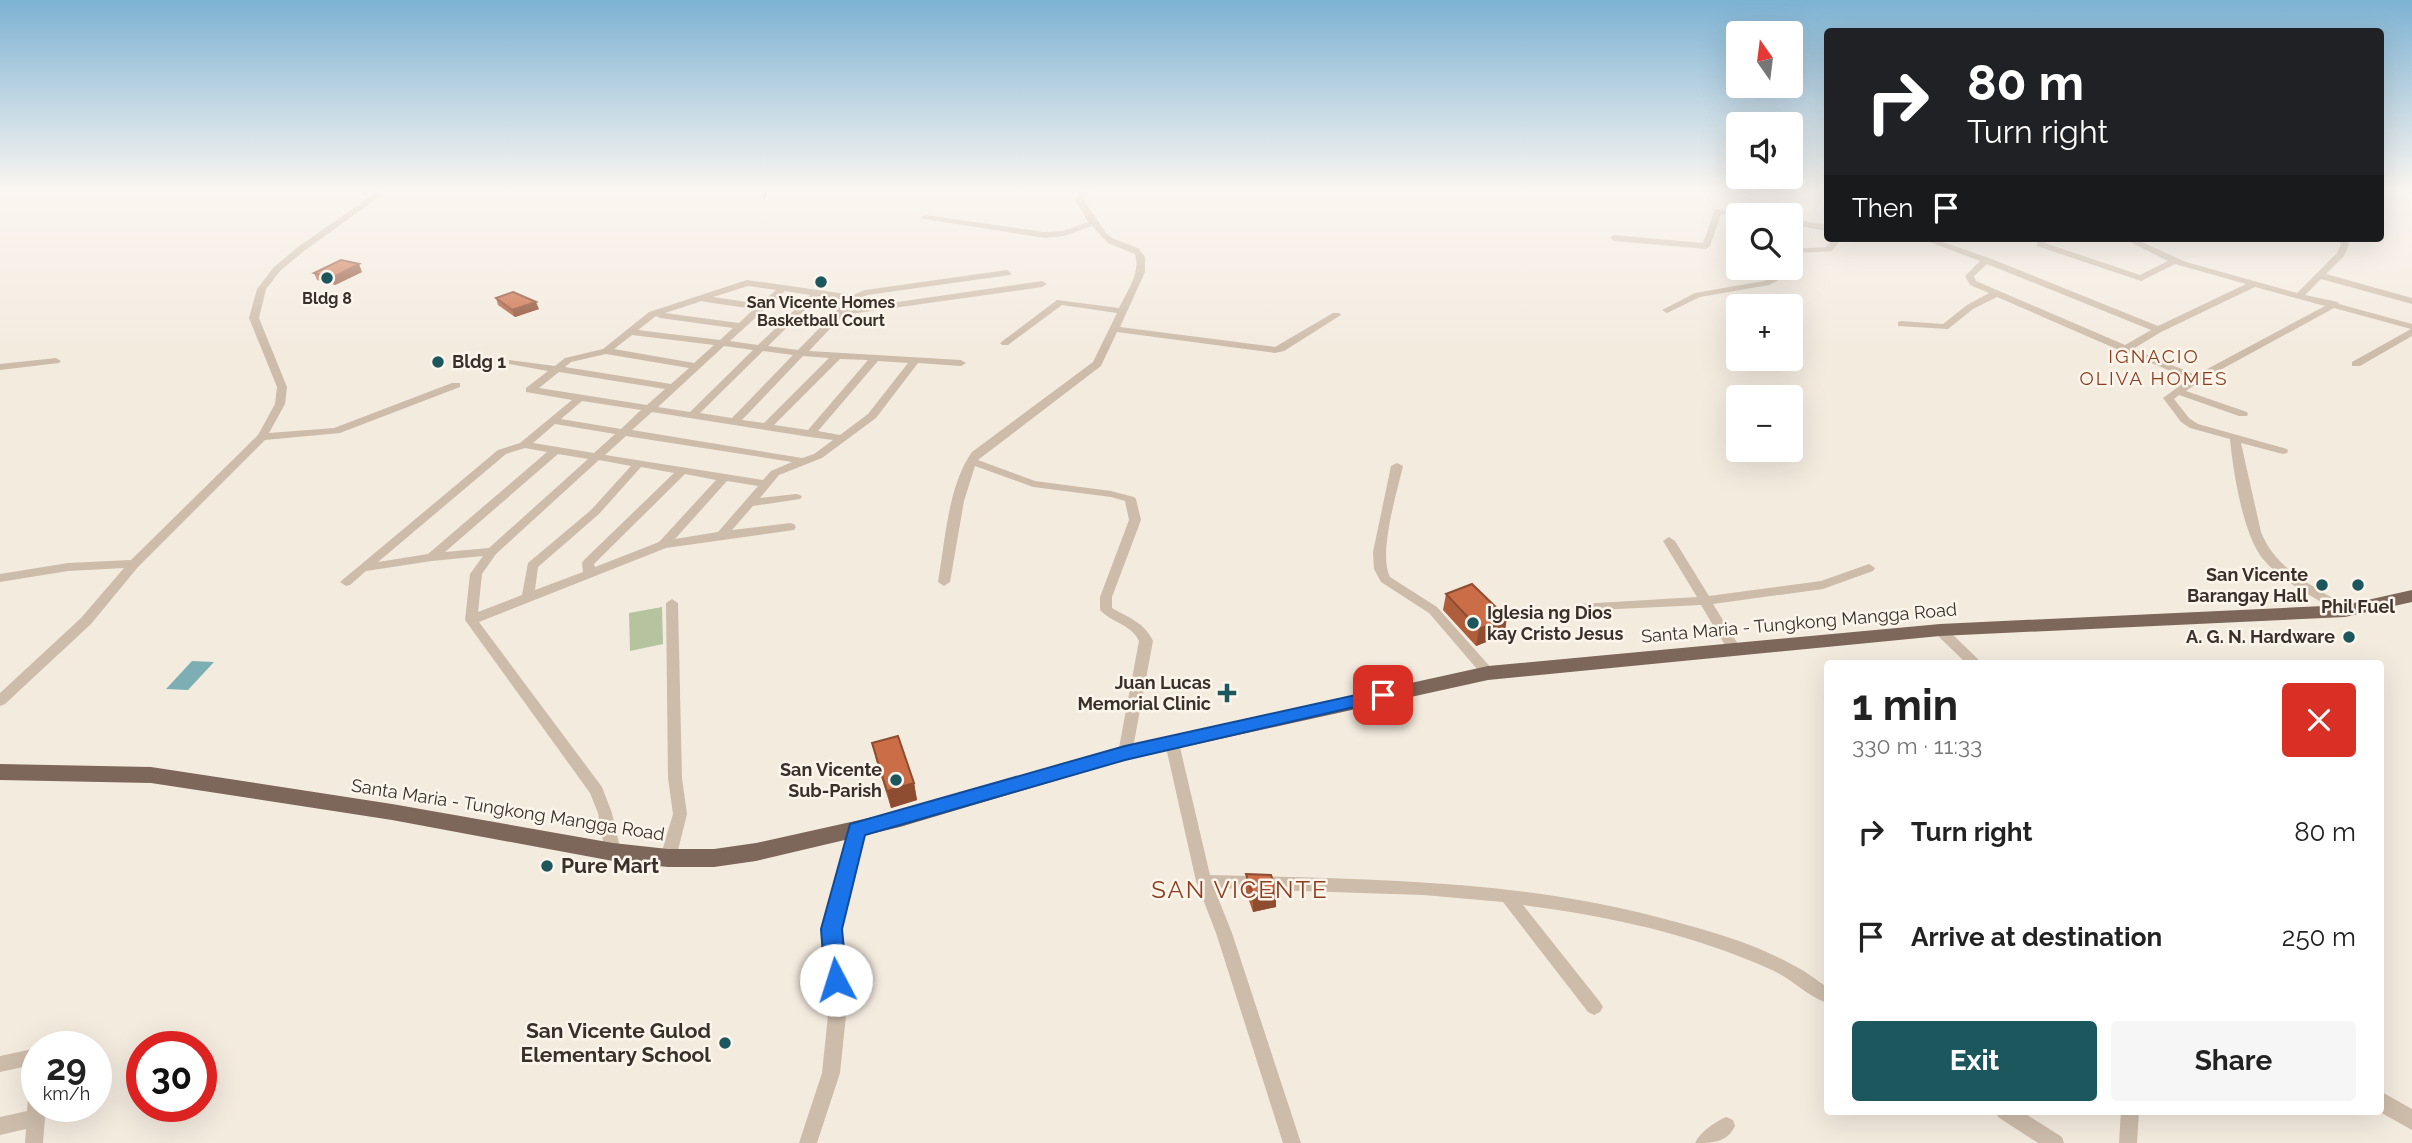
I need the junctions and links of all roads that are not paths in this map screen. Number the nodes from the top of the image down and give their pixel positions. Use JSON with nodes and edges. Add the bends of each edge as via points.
{"nodes":[{"id":1,"x":310,"y":242,"type":"edge"},
{"id":2,"x":1114,"y":242,"type":"edge"},
{"id":3,"x":1664,"y":242,"type":"edge"},
{"id":4,"x":1707,"y":242,"type":"edge"},
{"id":5,"x":1835,"y":242,"type":"edge"},
{"id":6,"x":1935,"y":242,"type":"edge"},
{"id":7,"x":2041,"y":242,"type":"edge"},
{"id":8,"x":2136,"y":242,"type":"edge"},
{"id":9,"x":2344,"y":242,"type":"edge"},
{"id":10,"x":1803,"y":251,"type":"edge"},
{"id":11,"x":1986,"y":260,"type":"junction"},
{"id":12,"x":2176,"y":260,"type":"junction"},
{"id":13,"x":1007,"y":273,"type":"dead end"},
{"id":14,"x":982,"y":276,"type":"junction"},
{"id":15,"x":2321,"y":276,"type":"junction"},
{"id":16,"x":1772,"y":280,"type":"edge"},
{"id":17,"x":2255,"y":283,"type":"junction"},
{"id":18,"x":1042,"y":284,"type":"dead end"},
{"id":19,"x":783,"y":288,"type":"junction"},
{"id":20,"x":818,"y":292,"type":"junction"},
{"id":21,"x":988,"y":292,"type":"junction"},
{"id":22,"x":1995,"y":294,"type":"junction"},
{"id":23,"x":2300,"y":295,"type":"junction"},
{"id":24,"x":702,"y":298,"type":"junction"},
{"id":25,"x":854,"y":298,"type":"junction"},
{"id":26,"x":2412,"y":301,"type":"edge"},
{"id":27,"x":2335,"y":304,"type":"junction"},
{"id":28,"x":761,"y":307,"type":"junction"},
{"id":29,"x":1667,"y":310,"type":"dead end"},
{"id":30,"x":1121,"y":311,"type":"junction"},
{"id":31,"x":838,"y":313,"type":"junction"},
{"id":32,"x":653,"y":314,"type":"junction"},
{"id":33,"x":1336,"y":315,"type":"dead end"},
{"id":34,"x":1901,"y":324,"type":"dead end"},
{"id":35,"x":739,"y":326,"type":"junction"},
{"id":36,"x":2412,"y":327,"type":"edge"},
{"id":37,"x":1116,"y":329,"type":"junction"},
{"id":38,"x":2158,"y":330,"type":"junction"},
{"id":39,"x":631,"y":332,"type":"junction"},
{"id":40,"x":2412,"y":332,"type":"edge"},
{"id":41,"x":1005,"y":343,"type":"dead end"},
{"id":42,"x":720,"y":344,"type":"junction"},
{"id":43,"x":759,"y":348,"type":"junction"},
{"id":44,"x":2124,"y":350,"type":"junction"},
{"id":45,"x":606,"y":351,"type":"junction"},
{"id":46,"x":800,"y":353,"type":"junction"},
{"id":47,"x":838,"y":355,"type":"junction"},
{"id":48,"x":875,"y":358,"type":"junction"},
{"id":49,"x":56,"y":361,"type":"dead end"},
{"id":50,"x":915,"y":361,"type":"junction"},
{"id":51,"x":513,"y":362,"type":"dead end"},
{"id":52,"x":961,"y":363,"type":"dead end"},
{"id":53,"x":2356,"y":364,"type":"dead end"},
{"id":54,"x":694,"y":366,"type":"junction"},
{"id":55,"x":5,"y":367,"type":"edge"},
{"id":56,"x":558,"y":368,"type":"junction"},
{"id":57,"x":2196,"y":379,"type":"junction"},
{"id":58,"x":0,"y":380,"type":"edge"},
{"id":59,"x":456,"y":385,"type":"dead end"},
{"id":60,"x":672,"y":387,"type":"junction"},
{"id":61,"x":2178,"y":391,"type":"junction"},
{"id":62,"x":580,"y":398,"type":"junction"},
{"id":63,"x":647,"y":410,"type":"junction"},
{"id":64,"x":2243,"y":414,"type":"dead end"},
{"id":65,"x":692,"y":415,"type":"junction"},
{"id":66,"x":553,"y":421,"type":"junction"},
{"id":67,"x":734,"y":422,"type":"junction"},
{"id":68,"x":768,"y":425,"type":"junction"},
{"id":69,"x":622,"y":434,"type":"junction"},
{"id":70,"x":810,"y":434,"type":"junction"},
{"id":71,"x":262,"y":437,"type":"junction"},
{"id":72,"x":840,"y":438,"type":"junction"},
{"id":73,"x":2235,"y":440,"type":"junction"},
{"id":74,"x":524,"y":445,"type":"junction"},
{"id":75,"x":556,"y":450,"type":"junction"},
{"id":76,"x":2283,"y":451,"type":"dead end"},
{"id":77,"x":596,"y":457,"type":"junction"},
{"id":78,"x":800,"y":461,"type":"junction"},
{"id":79,"x":971,"y":461,"type":"junction"},
{"id":80,"x":638,"y":464,"type":"junction"},
{"id":81,"x":1397,"y":466,"type":"dead end"},
{"id":82,"x":682,"y":471,"type":"junction"},
{"id":83,"x":724,"y":478,"type":"junction"},
{"id":84,"x":764,"y":484,"type":"junction"},
{"id":85,"x":796,"y":498,"type":"dead end"},
{"id":86,"x":748,"y":503,"type":"junction"},
{"id":87,"x":790,"y":527,"type":"dead end"},
{"id":88,"x":722,"y":535,"type":"junction"},
{"id":89,"x":1669,"y":541,"type":"dead end"},
{"id":90,"x":663,"y":545,"type":"junction"},
{"id":91,"x":492,"y":551,"type":"junction"},
{"id":92,"x":432,"y":556,"type":"junction"},
{"id":93,"x":134,"y":564,"type":"junction"},
{"id":94,"x":362,"y":568,"type":"junction"},
{"id":95,"x":1869,"y":568,"type":"dead end"},
{"id":96,"x":590,"y":574,"type":"junction"},
{"id":97,"x":0,"y":578,"type":"edge"},
{"id":98,"x":346,"y":582,"type":"dead end"},
{"id":99,"x":944,"y":582,"type":"dead end"},
{"id":100,"x":2412,"y":596,"type":"edge"},
{"id":101,"x":528,"y":599,"type":"junction"},
{"id":102,"x":1705,"y":601,"type":"junction"},
{"id":103,"x":672,"y":603,"type":"dead end"},
{"id":104,"x":1580,"y":608,"type":"dead end"},
{"id":105,"x":2345,"y":611,"type":"junction"},
{"id":106,"x":471,"y":620,"type":"junction"},
{"id":107,"x":1940,"y":630,"type":"junction"},
{"id":108,"x":1734,"y":649,"type":"junction"},
{"id":109,"x":1972,"y":660,"type":"edge"},
{"id":110,"x":1488,"y":673,"type":"junction"},
{"id":111,"x":0,"y":701,"type":"edge"},
{"id":112,"x":1172,"y":743,"type":"junction"},
{"id":113,"x":1125,"y":753,"type":"junction"},
{"id":114,"x":0,"y":772,"type":"edge"},
{"id":115,"x":857,"y":830,"type":"junction"},
{"id":116,"x":613,"y":852,"type":"junction"},
{"id":117,"x":668,"y":858,"type":"junction"},
{"id":118,"x":1203,"y":881,"type":"junction"},
{"id":119,"x":1508,"y":897,"type":"junction"},
{"id":120,"x":1824,"y":994,"type":"edge"},
{"id":121,"x":1594,"y":1007,"type":"dead end"},
{"id":122,"x":21,"y":1059,"type":"edge"},
{"id":123,"x":0,"y":1064,"type":"edge"},
{"id":124,"x":2384,"y":1103,"type":"edge"},
{"id":125,"x":2010,"y":1115,"type":"edge"},
{"id":126,"x":2130,"y":1115,"type":"edge"},
{"id":127,"x":2412,"y":1119,"type":"edge"},
{"id":128,"x":21,"y":1121,"type":"edge"},
{"id":129,"x":36,"y":1122,"type":"edge"},
{"id":130,"x":0,"y":1126,"type":"edge"},
{"id":131,"x":1726,"y":1126,"type":"dead end"},
{"id":132,"x":34,"y":1143,"type":"edge"},
{"id":133,"x":808,"y":1143,"type":"edge"},
{"id":134,"x":1292,"y":1143,"type":"edge"},
{"id":135,"x":1705,"y":1143,"type":"edge"},
{"id":136,"x":2054,"y":1143,"type":"edge"},
{"id":137,"x":2129,"y":1143,"type":"edge"}],
"edges":[{"from":1,"to":71,"type":"street","via":[[277,269],[262,289],[254,318],[282,387],[280,404]]},
{"from":2,"to":30,"type":"street","via":[[1135,249],[1143,260]]},
{"from":3,"to":4,"type":"street","via":[[1706,246]]},
{"from":5,"to":10,"type":"street","via":[[1829,249]]},
{"from":6,"to":11,"type":"street"},
{"from":7,"to":12,"type":"street","via":[[2141,278]]},
{"from":8,"to":12,"type":"street"},
{"from":9,"to":15,"type":"street","via":[[2341,254]]},
{"from":11,"to":22,"type":"street","via":[[1969,276]]},
{"from":11,"to":38,"type":"street"},
{"from":12,"to":17,"type":"street"},
{"from":13,"to":14,"type":"street"},
{"from":14,"to":21,"type":"street"},
{"from":14,"to":25,"type":"street"},
{"from":15,"to":23,"type":"street"},
{"from":15,"to":26,"type":"street"},
{"from":16,"to":29,"type":"street","via":[[1698,295]]},
{"from":17,"to":23,"type":"street"},
{"from":17,"to":38,"type":"street"},
{"from":18,"to":21,"type":"street"},
{"from":19,"to":20,"type":"street"},
{"from":19,"to":24,"type":"street","via":[[747,283]]},
{"from":19,"to":28,"type":"street"},
{"from":20,"to":25,"type":"street"},
{"from":20,"to":43,"type":"street"},
{"from":21,"to":31,"type":"street"},
{"from":22,"to":34,"type":"street","via":[[1945,327]]},
{"from":22,"to":44,"type":"street"},
{"from":23,"to":27,"type":"street"},
{"from":24,"to":28,"type":"street"},
{"from":24,"to":32,"type":"street"},
{"from":25,"to":31,"type":"street"},
{"from":27,"to":36,"type":"street"},
{"from":27,"to":57,"type":"street"},
{"from":28,"to":35,"type":"street"},
{"from":30,"to":37,"type":"street"},
{"from":30,"to":41,"type":"street","via":[[1060,302]]},
{"from":31,"to":46,"type":"street"},
{"from":32,"to":35,"type":"street"},
{"from":32,"to":39,"type":"street"},
{"from":33,"to":37,"type":"street","via":[[1281,349]]},
{"from":35,"to":42,"type":"street"},
{"from":37,"to":79,"type":"street","via":[[1087,374]]},
{"from":38,"to":44,"type":"street"},
{"from":39,"to":42,"type":"street"},
{"from":39,"to":45,"type":"street"},
{"from":40,"to":53,"type":"street"},
{"from":42,"to":43,"type":"street"},
{"from":42,"to":54,"type":"street"},
{"from":43,"to":46,"type":"street"},
{"from":43,"to":65,"type":"street"},
{"from":44,"to":57,"type":"street"},
{"from":45,"to":54,"type":"street"},
{"from":45,"to":56,"type":"street","via":[[568,360]]},
{"from":46,"to":47,"type":"street"},
{"from":46,"to":67,"type":"street"},
{"from":47,"to":48,"type":"street"},
{"from":47,"to":68,"type":"street"},
{"from":48,"to":50,"type":"street"},
{"from":48,"to":70,"type":"street"},
{"from":49,"to":55,"type":"street"},
{"from":50,"to":52,"type":"street"},
{"from":50,"to":72,"type":"street","via":[[872,416]]},
{"from":51,"to":56,"type":"street"},
{"from":54,"to":60,"type":"street"},
{"from":55,"to":58,"type":"street"},
{"from":56,"to":60,"type":"street"},
{"from":56,"to":62,"type":"street","via":[[530,390]]},
{"from":57,"to":61,"type":"street"},
{"from":59,"to":71,"type":"street","via":[[336,432]]},
{"from":60,"to":63,"type":"street"},
{"from":61,"to":64,"type":"street"},
{"from":61,"to":73,"type":"street","via":[[2168,398],[2185,420]]},
{"from":62,"to":63,"type":"street"},
{"from":62,"to":66,"type":"street"},
{"from":63,"to":65,"type":"street"},
{"from":63,"to":69,"type":"street"},
{"from":65,"to":67,"type":"street"},
{"from":66,"to":69,"type":"street"},
{"from":66,"to":74,"type":"street"},
{"from":67,"to":68,"type":"street"},
{"from":68,"to":70,"type":"street"},
{"from":69,"to":77,"type":"street"},
{"from":69,"to":78,"type":"street"},
{"from":70,"to":72,"type":"street"},
{"from":71,"to":93,"type":"street"},
{"from":72,"to":78,"type":"street","via":[[818,456]]},
{"from":73,"to":76,"type":"street"},
{"from":73,"to":105,"type":"street","via":[[2256,536],[2264,553],[2277,567]]},
{"from":74,"to":75,"type":"street"},
{"from":74,"to":94,"type":"street","via":[[502,452]]},
{"from":75,"to":77,"type":"street"},
{"from":75,"to":92,"type":"street"},
{"from":77,"to":80,"type":"street"},
{"from":77,"to":91,"type":"street"},
{"from":78,"to":84,"type":"street"},
{"from":79,"to":99,"type":"street","via":[[958,501]]},
{"from":79,"to":113,"type":"street","via":[[1033,484],[1130,499],[1135,520],[1106,597],[1106,610],[1136,625],[1146,641]]},
{"from":80,"to":82,"type":"street"},
{"from":80,"to":101,"type":"street","via":[[595,512],[533,566]]},
{"from":81,"to":110,"type":"street","via":[[1379,552],[1380,569],[1385,579],[1433,610]]},
{"from":82,"to":83,"type":"street"},
{"from":82,"to":96,"type":"street","via":[[588,564]]},
{"from":83,"to":84,"type":"street"},
{"from":83,"to":90,"type":"street"},
{"from":84,"to":86,"type":"street"},
{"from":85,"to":86,"type":"street"},
{"from":86,"to":88,"type":"street"},
{"from":87,"to":88,"type":"street"},
{"from":88,"to":90,"type":"street"},
{"from":89,"to":102,"type":"street"},
{"from":90,"to":96,"type":"street"},
{"from":91,"to":92,"type":"street"},
{"from":91,"to":106,"type":"street","via":[[476,574]]},
{"from":92,"to":94,"type":"street"},
{"from":93,"to":97,"type":"street"},
{"from":93,"to":111,"type":"street","via":[[86,621]]},
{"from":94,"to":98,"type":"street"},
{"from":95,"to":102,"type":"street","via":[[1824,585]]},
{"from":96,"to":101,"type":"street"},
{"from":100,"to":105,"type":"main road","name":"Santa Maria - Tungkong Mangga Road"},
{"from":101,"to":106,"type":"street"},
{"from":102,"to":104,"type":"street"},
{"from":102,"to":108,"type":"street"},
{"from":103,"to":117,"type":"street","via":[[675,778],[680,814]]},
{"from":105,"to":107,"type":"main road","name":"Santa Maria - Tungkong Mangga Road"},
{"from":106,"to":116,"type":"street","via":[[597,791]]},
{"from":107,"to":108,"type":"main road","name":"Santa Maria - Tungkong Mangga Road"},
{"from":107,"to":109,"type":"street"},
{"from":108,"to":110,"type":"main road","name":"Santa Maria - Tungkong Mangga Road"},
{"from":110,"to":112,"type":"main road","name":"Santa Maria - Tungkong Mangga Road"},
{"from":112,"to":113,"type":"main road","name":"Santa Maria - Tungkong Mangga Road"},
{"from":112,"to":118,"type":"street"},
{"from":113,"to":115,"type":"main road","name":"Santa Maria - Tungkong Mangga Road"},
{"from":114,"to":116,"type":"main road","name":"Santa Maria - Tungkong Mangga Road","via":[[151,775]]},
{"from":115,"to":117,"type":"main road","name":"Santa Maria - Tungkong Mangga Road","via":[[713,859]]},
{"from":115,"to":133,"type":"street","via":[[831,929],[838,1006],[831,1073]]},
{"from":116,"to":117,"type":"main road","name":"Santa Maria - Tungkong Mangga Road"},
{"from":118,"to":119,"type":"street","via":[[1398,887]]},
{"from":118,"to":134,"type":"street"},
{"from":119,"to":120,"type":"street","via":[[1632,915],[1702,935],[1780,966]]},
{"from":119,"to":121,"type":"street"},
{"from":122,"to":123,"type":"street"},
{"from":124,"to":127,"type":"street"},
{"from":125,"to":136,"type":"street"},
{"from":126,"to":137,"type":"street"},
{"from":128,"to":130,"type":"street"},
{"from":129,"to":132,"type":"street"},
{"from":131,"to":135,"type":"street"}]}
